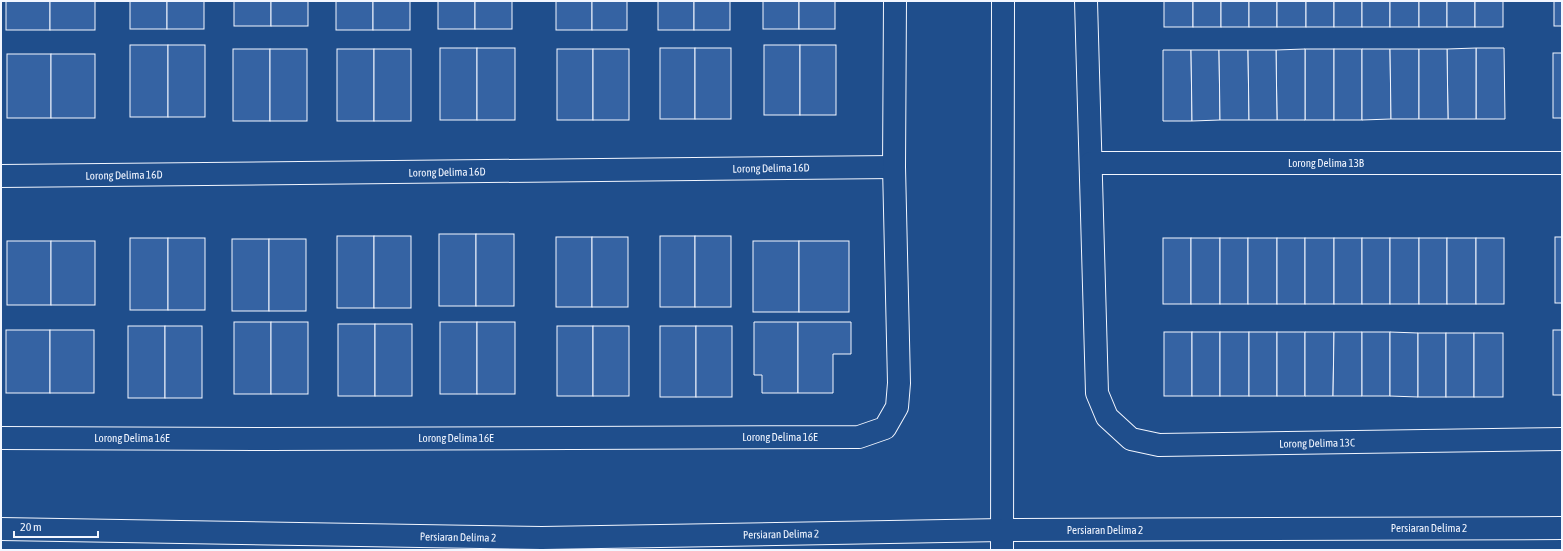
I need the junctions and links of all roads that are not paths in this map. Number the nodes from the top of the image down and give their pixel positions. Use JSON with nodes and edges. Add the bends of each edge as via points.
{"nodes":[{"id":1,"x":895,"y":1,"type":"edge"},
{"id":2,"x":1003,"y":1,"type":"edge"},
{"id":3,"x":1086,"y":1,"type":"edge"},
{"id":4,"x":1091,"y":163,"type":"junction"},
{"id":5,"x":1562,"y":163,"type":"edge"},
{"id":6,"x":894,"y":167,"type":"junction"},
{"id":7,"x":1,"y":176,"type":"edge"},
{"id":8,"x":1,"y":438,"type":"edge"},
{"id":9,"x":1562,"y":439,"type":"edge"},
{"id":10,"x":1562,"y":528,"type":"edge"},
{"id":11,"x":1,"y":529,"type":"edge"},
{"id":12,"x":1002,"y":540,"type":"edge"}],
"edges":[{"from":1,"to":6,"type":"street"},
{"from":2,"to":12,"type":"street"},
{"from":3,"to":4,"type":"street"},
{"from":4,"to":5,"type":"street","name":"Lorong Delima 13B"},
{"from":4,"to":9,"type":"street","name":"Lorong Delima 13C","via":[[1097,393],[1107,417],[1131,439],[1159,445]]},
{"from":6,"to":7,"type":"street","name":"Lorong Delima 16D"},
{"from":6,"to":8,"type":"street","name":"Lorong Delima 16E","via":[[899,375],[897,406],[885,428],[859,437]]},
{"from":10,"to":12,"type":"street","name":"Persiaran Delima 2"},
{"from":11,"to":12,"type":"street","name":"Persiaran Delima 2","via":[[542,538]]}]}
